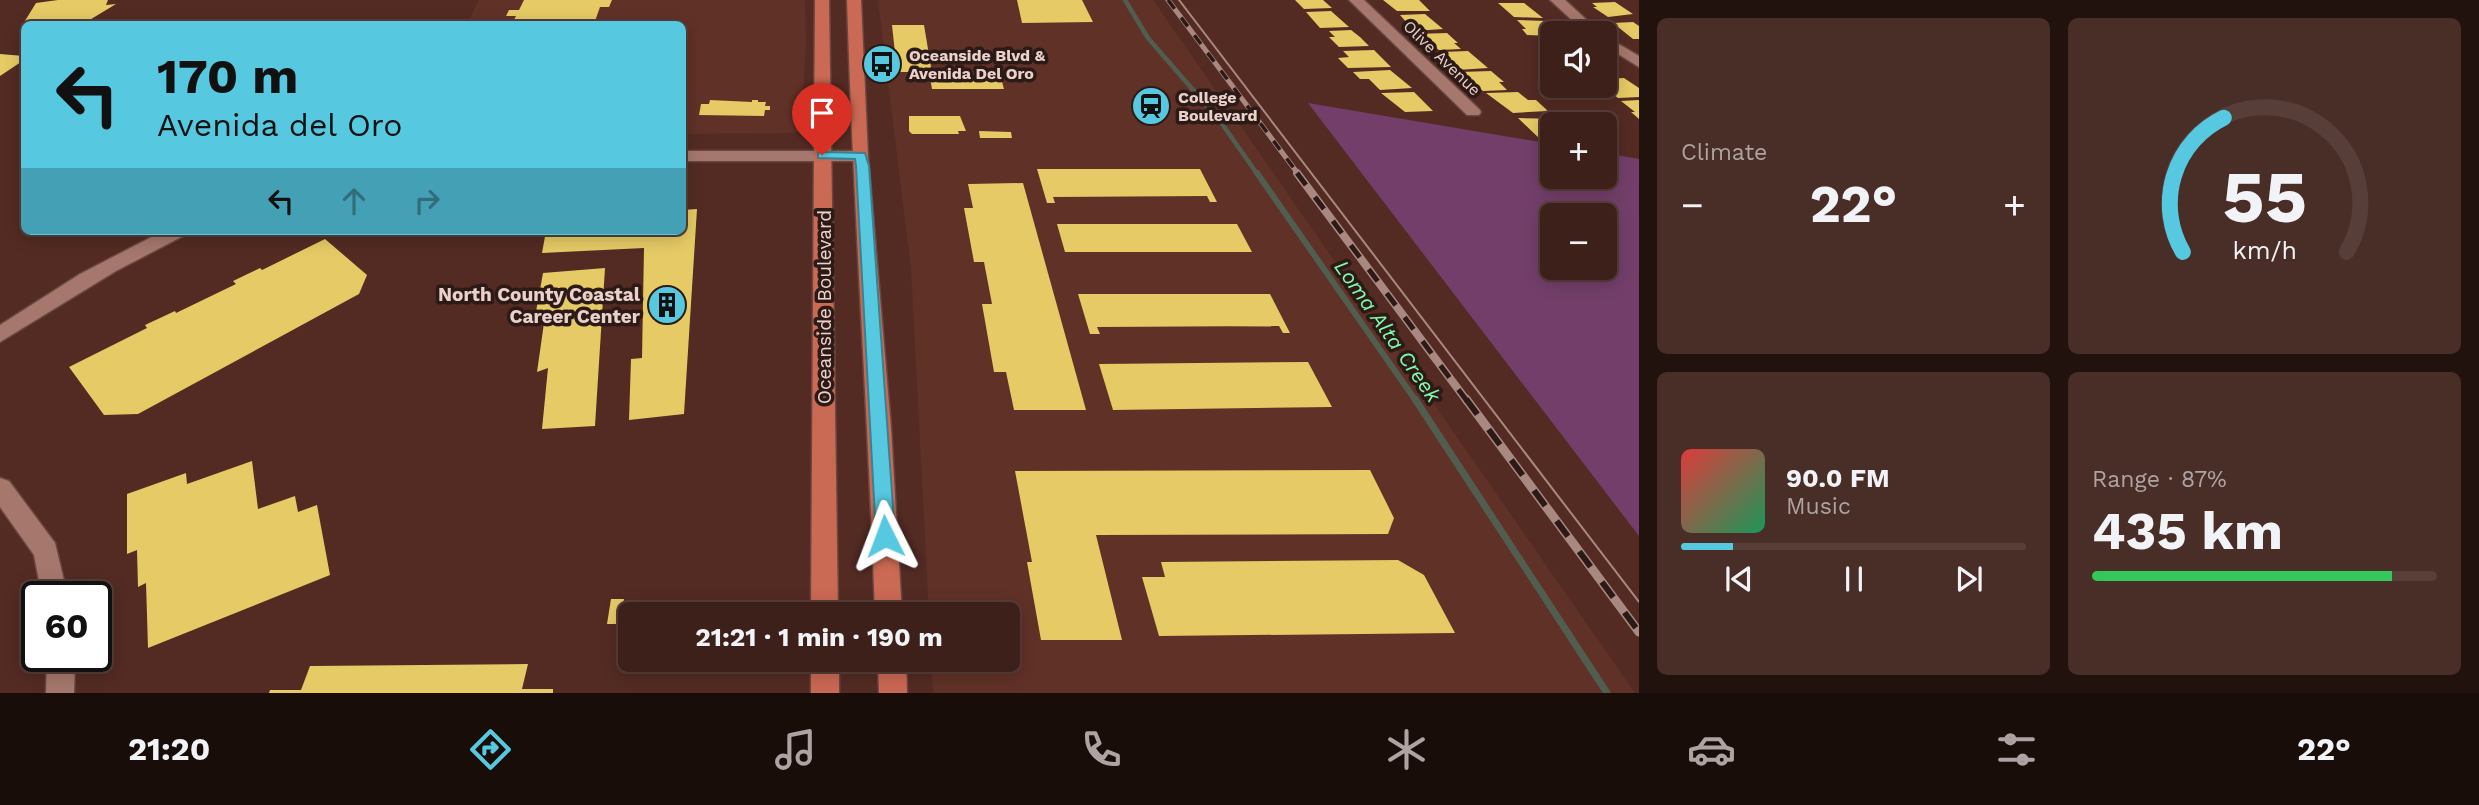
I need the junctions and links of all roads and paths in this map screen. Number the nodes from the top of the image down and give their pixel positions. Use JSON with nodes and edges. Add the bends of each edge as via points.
{"nodes":[{"id":1,"x":822,"y":0,"type":"edge"},
{"id":2,"x":1356,"y":0,"type":"edge"},
{"id":3,"x":1557,"y":0,"type":"edge"},
{"id":4,"x":852,"y":4,"type":"edge"},
{"id":5,"x":1581,"y":21,"type":"edge"},
{"id":6,"x":1617,"y":48,"type":"edge"},
{"id":7,"x":1639,"y":63,"type":"edge"},
{"id":8,"x":1473,"y":112,"type":"dead end"},
{"id":9,"x":822,"y":155,"type":"junction"},
{"id":10,"x":686,"y":156,"type":"edge"},
{"id":11,"x":860,"y":156,"type":"junction"},
{"id":12,"x":169,"y":235,"type":"edge"},
{"id":13,"x":0,"y":335,"type":"edge"},
{"id":14,"x":0,"y":488,"type":"edge"},
{"id":15,"x":52,"y":581,"type":"edge"},
{"id":16,"x":825,"y":602,"type":"edge"},
{"id":17,"x":888,"y":602,"type":"edge"},
{"id":18,"x":61,"y":672,"type":"edge"},
{"id":19,"x":825,"y":672,"type":"edge"},
{"id":20,"x":892,"y":672,"type":"edge"},
{"id":21,"x":60,"y":693,"type":"edge"},
{"id":22,"x":825,"y":693,"type":"edge"},
{"id":23,"x":893,"y":693,"type":"edge"}],
"edges":[{"from":1,"to":9,"type":"main road","name":"Oceanside Boulevard"},
{"from":2,"to":8,"type":"street","name":"Olive Avenue"},
{"from":3,"to":5,"type":"street"},
{"from":4,"to":11,"type":"main road"},
{"from":6,"to":7,"type":"street"},
{"from":9,"to":10,"type":"street"},
{"from":9,"to":11,"type":"street"},
{"from":9,"to":16,"type":"main road","name":"Oceanside Boulevard"},
{"from":11,"to":17,"type":"main road"},
{"from":12,"to":13,"type":"street","via":[[65,290]]},
{"from":14,"to":15,"type":"street","via":[[46,551]]},
{"from":18,"to":21,"type":"street"},
{"from":19,"to":22,"type":"main road"},
{"from":20,"to":23,"type":"main road"}]}
